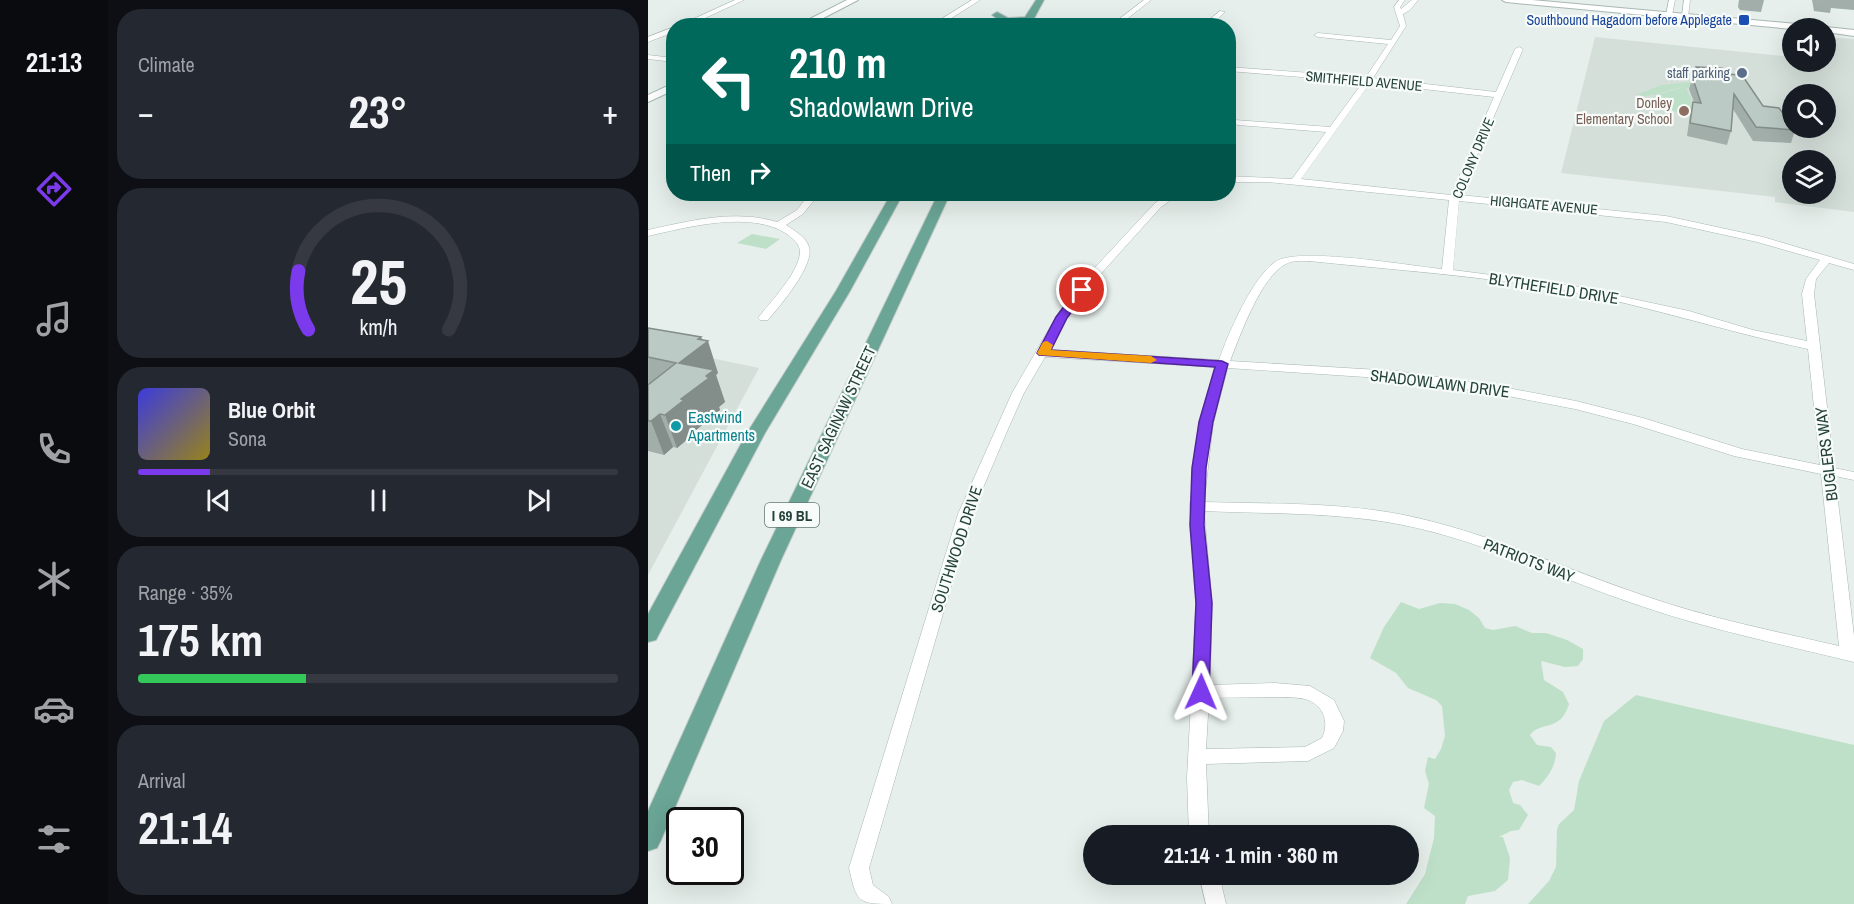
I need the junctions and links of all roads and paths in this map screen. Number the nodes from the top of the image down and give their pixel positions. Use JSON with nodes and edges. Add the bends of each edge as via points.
{"nodes":[{"id":1,"x":741,"y":0,"type":"edge"},
{"id":2,"x":854,"y":0,"type":"edge"},
{"id":3,"x":977,"y":0,"type":"edge"},
{"id":4,"x":1040,"y":0,"type":"edge"},
{"id":5,"x":1148,"y":0,"type":"edge"},
{"id":6,"x":1402,"y":0,"type":"edge"},
{"id":7,"x":1415,"y":0,"type":"edge"},
{"id":8,"x":1506,"y":0,"type":"edge"},
{"id":9,"x":1672,"y":0,"type":"edge"},
{"id":10,"x":1687,"y":0,"type":"edge"},
{"id":11,"x":1222,"y":12,"type":"dead end"},
{"id":12,"x":1399,"y":12,"type":"junction"},
{"id":13,"x":1669,"y":15,"type":"junction"},
{"id":14,"x":1685,"y":17,"type":"junction"},
{"id":15,"x":699,"y":18,"type":"edge"},
{"id":16,"x":817,"y":18,"type":"edge"},
{"id":17,"x":947,"y":18,"type":"edge"},
{"id":18,"x":995,"y":18,"type":"edge"},
{"id":19,"x":1004,"y":18,"type":"edge"},
{"id":20,"x":1029,"y":18,"type":"edge"},
{"id":21,"x":1124,"y":18,"type":"edge"},
{"id":22,"x":1215,"y":18,"type":"edge"},
{"id":23,"x":1782,"y":26,"type":"edge"},
{"id":24,"x":1836,"y":31,"type":"edge"},
{"id":25,"x":666,"y":32,"type":"edge"},
{"id":26,"x":1854,"y":33,"type":"edge"},
{"id":27,"x":1318,"y":35,"type":"dead end"},
{"id":28,"x":648,"y":40,"type":"edge"},
{"id":29,"x":1392,"y":42,"type":"junction"},
{"id":30,"x":1519,"y":49,"type":"dead end"},
{"id":31,"x":648,"y":57,"type":"edge"},
{"id":32,"x":666,"y":59,"type":"edge"},
{"id":33,"x":1236,"y":70,"type":"edge"},
{"id":34,"x":1368,"y":80,"type":"junction"},
{"id":35,"x":666,"y":90,"type":"edge"},
{"id":36,"x":1499,"y":95,"type":"junction"},
{"id":37,"x":648,"y":99,"type":"edge"},
{"id":38,"x":1238,"y":122,"type":"dead end"},
{"id":39,"x":1332,"y":130,"type":"junction"},
{"id":40,"x":1236,"y":179,"type":"edge"},
{"id":41,"x":1295,"y":182,"type":"junction"},
{"id":42,"x":1454,"y":199,"type":"junction"},
{"id":43,"x":809,"y":201,"type":"edge"},
{"id":44,"x":893,"y":201,"type":"edge"},
{"id":45,"x":941,"y":201,"type":"edge"},
{"id":46,"x":1161,"y":201,"type":"edge"},
{"id":47,"x":778,"y":225,"type":"junction"},
{"id":48,"x":648,"y":233,"type":"edge"},
{"id":49,"x":1827,"y":259,"type":"junction"},
{"id":50,"x":1854,"y":267,"type":"edge"},
{"id":51,"x":1447,"y":272,"type":"junction"},
{"id":52,"x":764,"y":318,"type":"dead end"},
{"id":53,"x":1813,"y":346,"type":"junction"},
{"id":54,"x":1043,"y":353,"type":"junction"},
{"id":55,"x":1222,"y":364,"type":"junction"},
{"id":56,"x":1827,"y":471,"type":"junction"},
{"id":57,"x":1854,"y":476,"type":"edge"},
{"id":58,"x":1197,"y":506,"type":"junction"},
{"id":59,"x":648,"y":634,"type":"edge"},
{"id":60,"x":1851,"y":655,"type":"edge"},
{"id":61,"x":1201,"y":692,"type":"junction"},
{"id":62,"x":1197,"y":756,"type":"junction"},
{"id":63,"x":1198,"y":825,"type":"edge"},
{"id":64,"x":648,"y":840,"type":"edge"},
{"id":65,"x":1212,"y":885,"type":"edge"},
{"id":66,"x":882,"y":904,"type":"edge"},
{"id":67,"x":1216,"y":904,"type":"edge"}],
"edges":[{"from":1,"to":15,"type":"street"},
{"from":2,"to":16,"type":"main road"},
{"from":3,"to":17,"type":"street"},
{"from":4,"to":20,"type":"main road"},
{"from":5,"to":21,"type":"street"},
{"from":6,"to":12,"type":"street","via":[[1396,8]]},
{"from":7,"to":12,"type":"street"},
{"from":8,"to":13,"type":"street"},
{"from":9,"to":13,"type":"street"},
{"from":10,"to":14,"type":"street"},
{"from":11,"to":22,"type":"street"},
{"from":12,"to":29,"type":"street","via":[[1403,26]]},
{"from":13,"to":14,"type":"street"},
{"from":14,"to":23,"type":"street"},
{"from":18,"to":19,"type":"main road","via":[[999,11]]},
{"from":24,"to":26,"type":"street"},
{"from":25,"to":28,"type":"street"},
{"from":27,"to":29,"type":"street"},
{"from":29,"to":34,"type":"street"},
{"from":30,"to":36,"type":"street","name":"COLONY DRIVE"},
{"from":31,"to":32,"type":"street"},
{"from":33,"to":34,"type":"street","name":"SMITHFIELD AVENUE"},
{"from":34,"to":36,"type":"street","name":"SMITHFIELD AVENUE"},
{"from":34,"to":39,"type":"street"},
{"from":35,"to":37,"type":"main road"},
{"from":36,"to":42,"type":"street","name":"COLONY DRIVE"},
{"from":38,"to":39,"type":"street"},
{"from":39,"to":41,"type":"street"},
{"from":40,"to":41,"type":"street","name":"HIGHGATE AVENUE"},
{"from":41,"to":42,"type":"street","name":"HIGHGATE AVENUE"},
{"from":42,"to":49,"type":"street","name":"HIGHGATE AVENUE","via":[[1666,219],[1759,238]]},
{"from":42,"to":51,"type":"street","name":"COLONY DRIVE"},
{"from":43,"to":47,"type":"street","via":[[800,212]]},
{"from":44,"to":59,"type":"main road","via":[[756,433]]},
{"from":45,"to":64,"type":"main road","name":"EAST SAGINAW STREET","number":"I 69 BL","via":[[771,560]]},
{"from":46,"to":54,"type":"street","name":"SOUTHWOOD DRIVE","via":[[1062,317]]},
{"from":47,"to":48,"type":"street","via":[[726,220]]},
{"from":47,"to":52,"type":"street","via":[[798,238],[805,252],[800,267]]},
{"from":49,"to":50,"type":"street","name":"HIGHGATE AVENUE"},
{"from":49,"to":53,"type":"street","name":"BUGLERS WAY","via":[[1811,279],[1808,294]]},
{"from":51,"to":53,"type":"street","name":"BLYTHEFIELD DRIVE","via":[[1608,296]]},
{"from":51,"to":55,"type":"street","name":"BLYTHEFIELD DRIVE","via":[[1290,258],[1278,264],[1261,285]]},
{"from":53,"to":56,"type":"street","name":"BUGLERS WAY"},
{"from":54,"to":55,"type":"street","name":"SHADOWLAWN DRIVE"},
{"from":54,"to":66,"type":"street","name":"SOUTHWOOD DRIVE","via":[[1018,393],[965,514],[866,842],[859,868],[864,890]]},
{"from":55,"to":56,"type":"street","name":"SHADOWLAWN DRIVE","via":[[1395,375],[1498,390],[1638,421],[1739,453]]},
{"from":55,"to":58,"type":"street","via":[[1206,422]]},
{"from":56,"to":57,"type":"street","name":"SHADOWLAWN DRIVE"},
{"from":56,"to":60,"type":"street","name":"BUGLERS WAY"},
{"from":58,"to":60,"type":"street","name":"PATRIOTS WAY","via":[[1339,512],[1411,522],[1464,536],[1642,602]]},
{"from":58,"to":61,"type":"street","via":[[1204,603]]},
{"from":61,"to":62,"type":"street"},
{"from":61,"to":62,"type":"street","via":[[1310,693],[1328,705],[1335,721],[1328,743],[1308,754]]},
{"from":62,"to":63,"type":"street"},
{"from":65,"to":67,"type":"street"}]}
